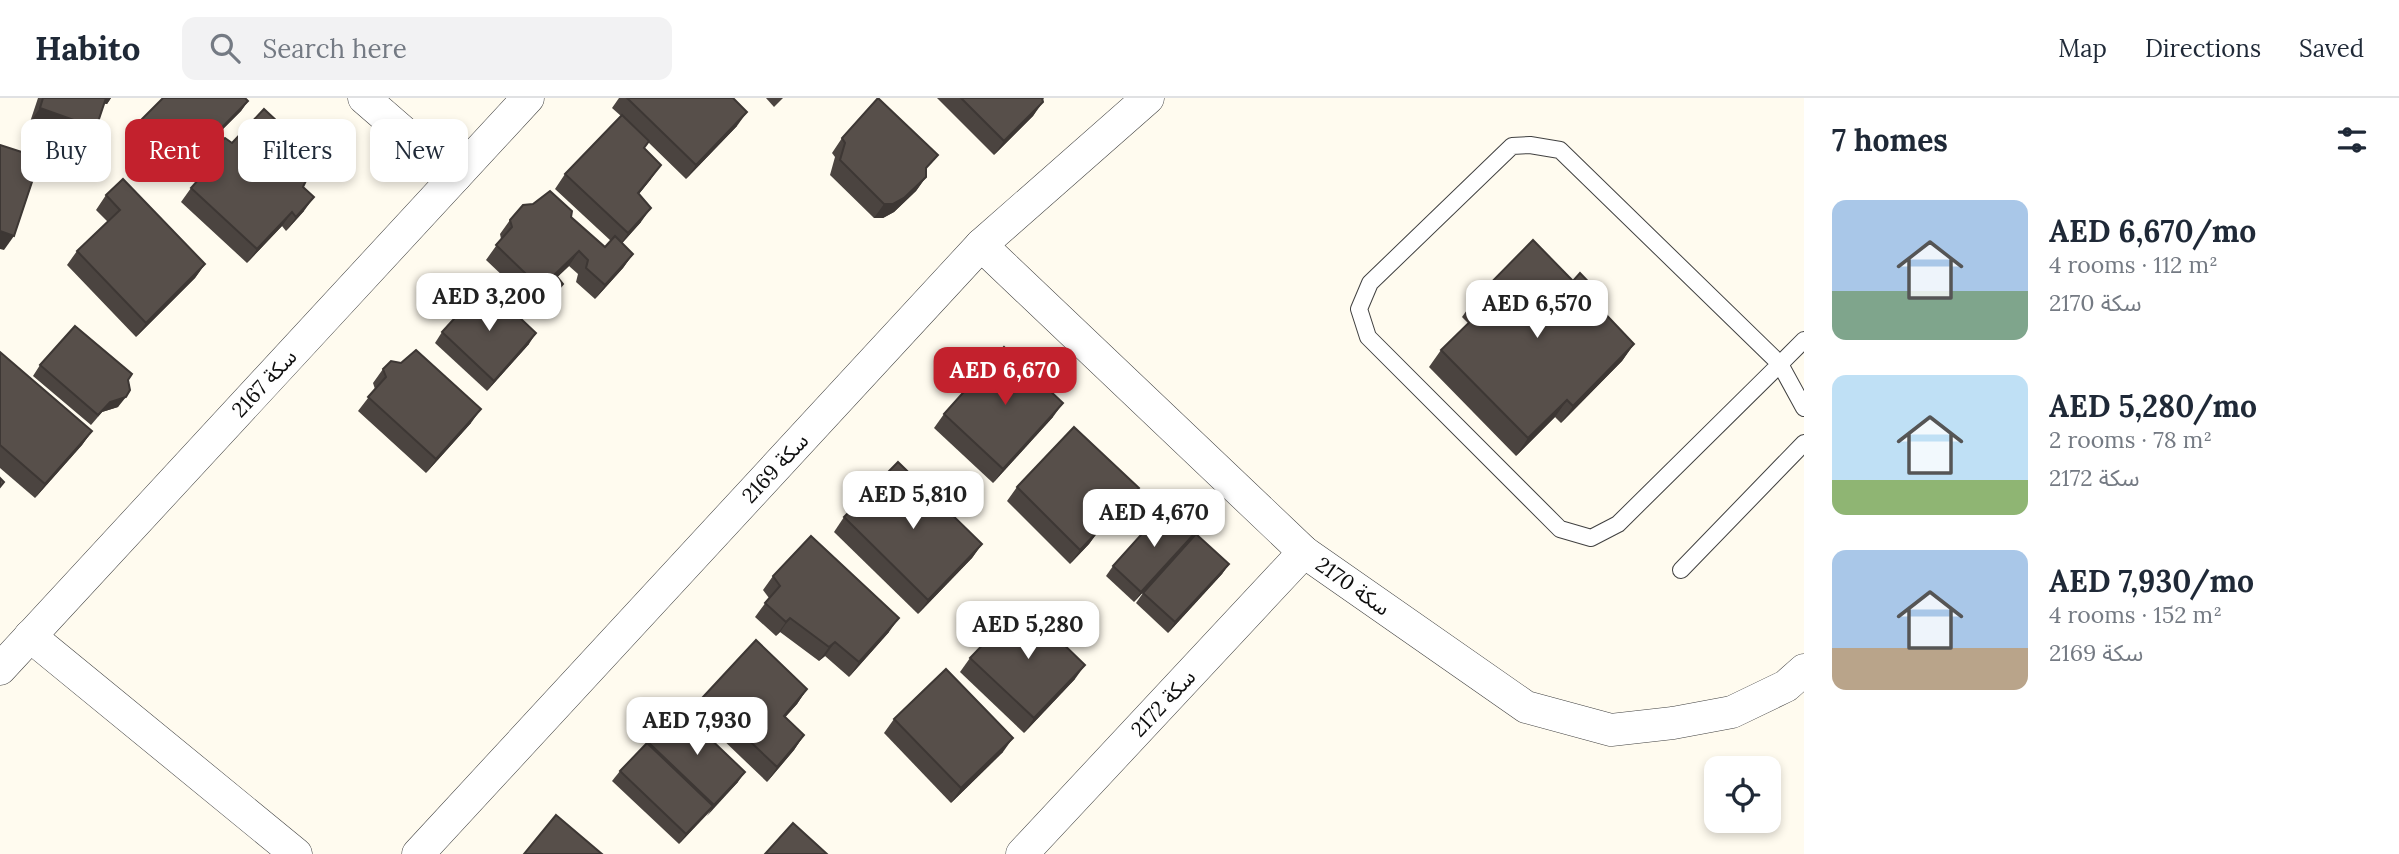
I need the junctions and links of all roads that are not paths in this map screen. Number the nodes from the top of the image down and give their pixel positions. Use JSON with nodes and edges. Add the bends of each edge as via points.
{"nodes":[{"id":1,"x":364,"y":98,"type":"edge"},
{"id":2,"x":528,"y":98,"type":"edge"},
{"id":3,"x":1148,"y":98,"type":"edge"},
{"id":4,"x":388,"y":119,"type":"edge"},
{"id":5,"x":468,"y":163,"type":"edge"},
{"id":6,"x":450,"y":182,"type":"edge"},
{"id":7,"x":981,"y":245,"type":"junction"},
{"id":8,"x":1804,"y":340,"type":"edge"},
{"id":9,"x":1780,"y":364,"type":"junction"},
{"id":10,"x":1804,"y":408,"type":"edge"},
{"id":11,"x":1804,"y":443,"type":"edge"},
{"id":12,"x":1304,"y":552,"type":"junction"},
{"id":13,"x":1681,"y":570,"type":"dead end"},
{"id":14,"x":30,"y":636,"type":"junction"},
{"id":15,"x":0,"y":668,"type":"edge"},
{"id":16,"x":1798,"y":686,"type":"edge"},
{"id":17,"x":296,"y":854,"type":"edge"},
{"id":18,"x":418,"y":854,"type":"edge"},
{"id":19,"x":1023,"y":854,"type":"edge"}],
"edges":[{"from":1,"to":4,"type":"street"},
{"from":2,"to":5,"type":"street","name":"سكة 2167"},
{"from":3,"to":7,"type":"street","name":"سكة 2169"},
{"from":6,"to":14,"type":"street","name":"سكة 2167"},
{"from":7,"to":12,"type":"street","name":"سكة 2170"},
{"from":7,"to":18,"type":"street","name":"سكة 2169"},
{"from":8,"to":9,"type":"lane"},
{"from":9,"to":9,"type":"lane","via":[[1618,524],[1591,538],[1560,529],[1368,337],[1359,309],[1370,283],[1512,146],[1530,145],[1560,150]]},
{"from":9,"to":10,"type":"lane"},
{"from":11,"to":13,"type":"lane"},
{"from":12,"to":16,"type":"street","name":"سكة 2170","via":[[1526,707],[1611,730],[1732,712]]},
{"from":12,"to":19,"type":"street","name":"سكة 2172"},
{"from":14,"to":15,"type":"street","name":"سكة 2167"},
{"from":14,"to":17,"type":"street"}]}
